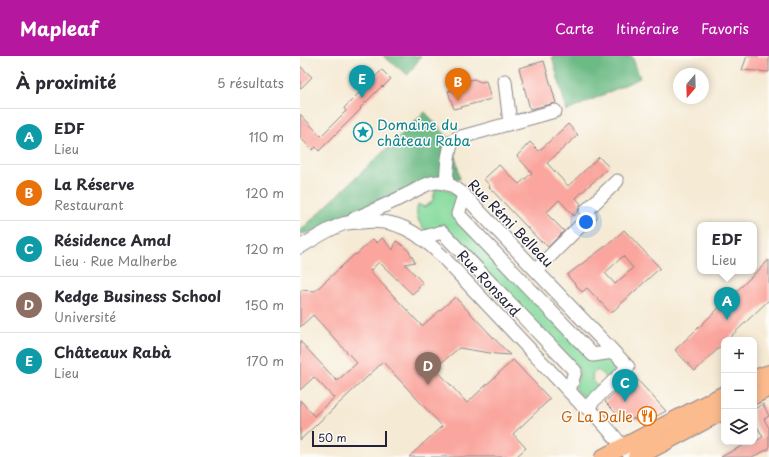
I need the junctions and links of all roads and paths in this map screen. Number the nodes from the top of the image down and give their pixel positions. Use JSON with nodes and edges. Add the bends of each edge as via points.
{"nodes":[{"id":1,"x":505,"y":81,"type":"dead end"},
{"id":2,"x":555,"y":111,"type":"dead end"},
{"id":3,"x":510,"y":123,"type":"junction"},
{"id":4,"x":617,"y":181,"type":"dead end"},
{"id":5,"x":446,"y":183,"type":"junction"},
{"id":6,"x":464,"y":195,"type":"junction"},
{"id":7,"x":389,"y":203,"type":"junction"},
{"id":8,"x":345,"y":223,"type":"junction"},
{"id":9,"x":390,"y":223,"type":"junction"},
{"id":10,"x":421,"y":238,"type":"junction"},
{"id":11,"x":300,"y":247,"type":"edge"},
{"id":12,"x":536,"y":270,"type":"junction"},
{"id":13,"x":613,"y":352,"type":"junction"},
{"id":14,"x":769,"y":373,"type":"edge"},
{"id":15,"x":757,"y":377,"type":"edge"},
{"id":16,"x":769,"y":388,"type":"edge"},
{"id":17,"x":569,"y":391,"type":"junction"},
{"id":18,"x":757,"y":394,"type":"edge"},
{"id":19,"x":721,"y":396,"type":"edge"},
{"id":20,"x":721,"y":401,"type":"edge"},
{"id":21,"x":587,"y":407,"type":"junction"},
{"id":22,"x":721,"y":413,"type":"edge"},
{"id":23,"x":617,"y":452,"type":"edge"},
{"id":24,"x":603,"y":457,"type":"edge"},
{"id":25,"x":636,"y":457,"type":"edge"}],
"edges":[{"from":1,"to":3,"type":"street"},
{"from":2,"to":3,"type":"street"},
{"from":3,"to":5,"type":"street","via":[[454,140],[448,160]]},
{"from":4,"to":12,"type":"street","via":[[586,211],[590,216]]},
{"from":5,"to":6,"type":"street","name":"Rue Rémi Belleau"},
{"from":5,"to":7,"type":"street","name":"Rue Rémi Belleau","via":[[432,183]]},
{"from":6,"to":12,"type":"street","name":"Rue Rémi Belleau"},
{"from":6,"to":13,"type":"street","via":[[458,214],[593,355]]},
{"from":7,"to":8,"type":"street","name":"Rue Rémi Belleau"},
{"from":7,"to":9,"type":"street","via":[[386,214]]},
{"from":8,"to":9,"type":"street","name":"Rue Ronsard"},
{"from":8,"to":11,"type":"street","name":"Rue Ronsard"},
{"from":9,"to":10,"type":"street","name":"Rue Ronsard","via":[[403,227]]},
{"from":10,"to":17,"type":"street","name":"Rue Ronsard","via":[[441,255]]},
{"from":10,"to":17,"type":"street","via":[[442,232],[447,237],[575,371]]},
{"from":12,"to":13,"type":"street","name":"Rue Rémi Belleau"},
{"from":13,"to":21,"type":"street","name":"Rue Rémi Belleau","via":[[628,367]]},
{"from":14,"to":15,"type":"main road"},
{"from":16,"to":18,"type":"main road"},
{"from":17,"to":21,"type":"street","name":"Rue Ronsard"},
{"from":19,"to":23,"type":"main road"},
{"from":20,"to":25,"type":"main road","via":[[716,407],[643,446]]},
{"from":21,"to":23,"type":"street","name":"Rue Ronsard","via":[[619,442]]},
{"from":22,"to":25,"type":"main road"},
{"from":23,"to":24,"type":"main road"},
{"from":23,"to":25,"type":"street","name":"Rue Ronsard"}]}
